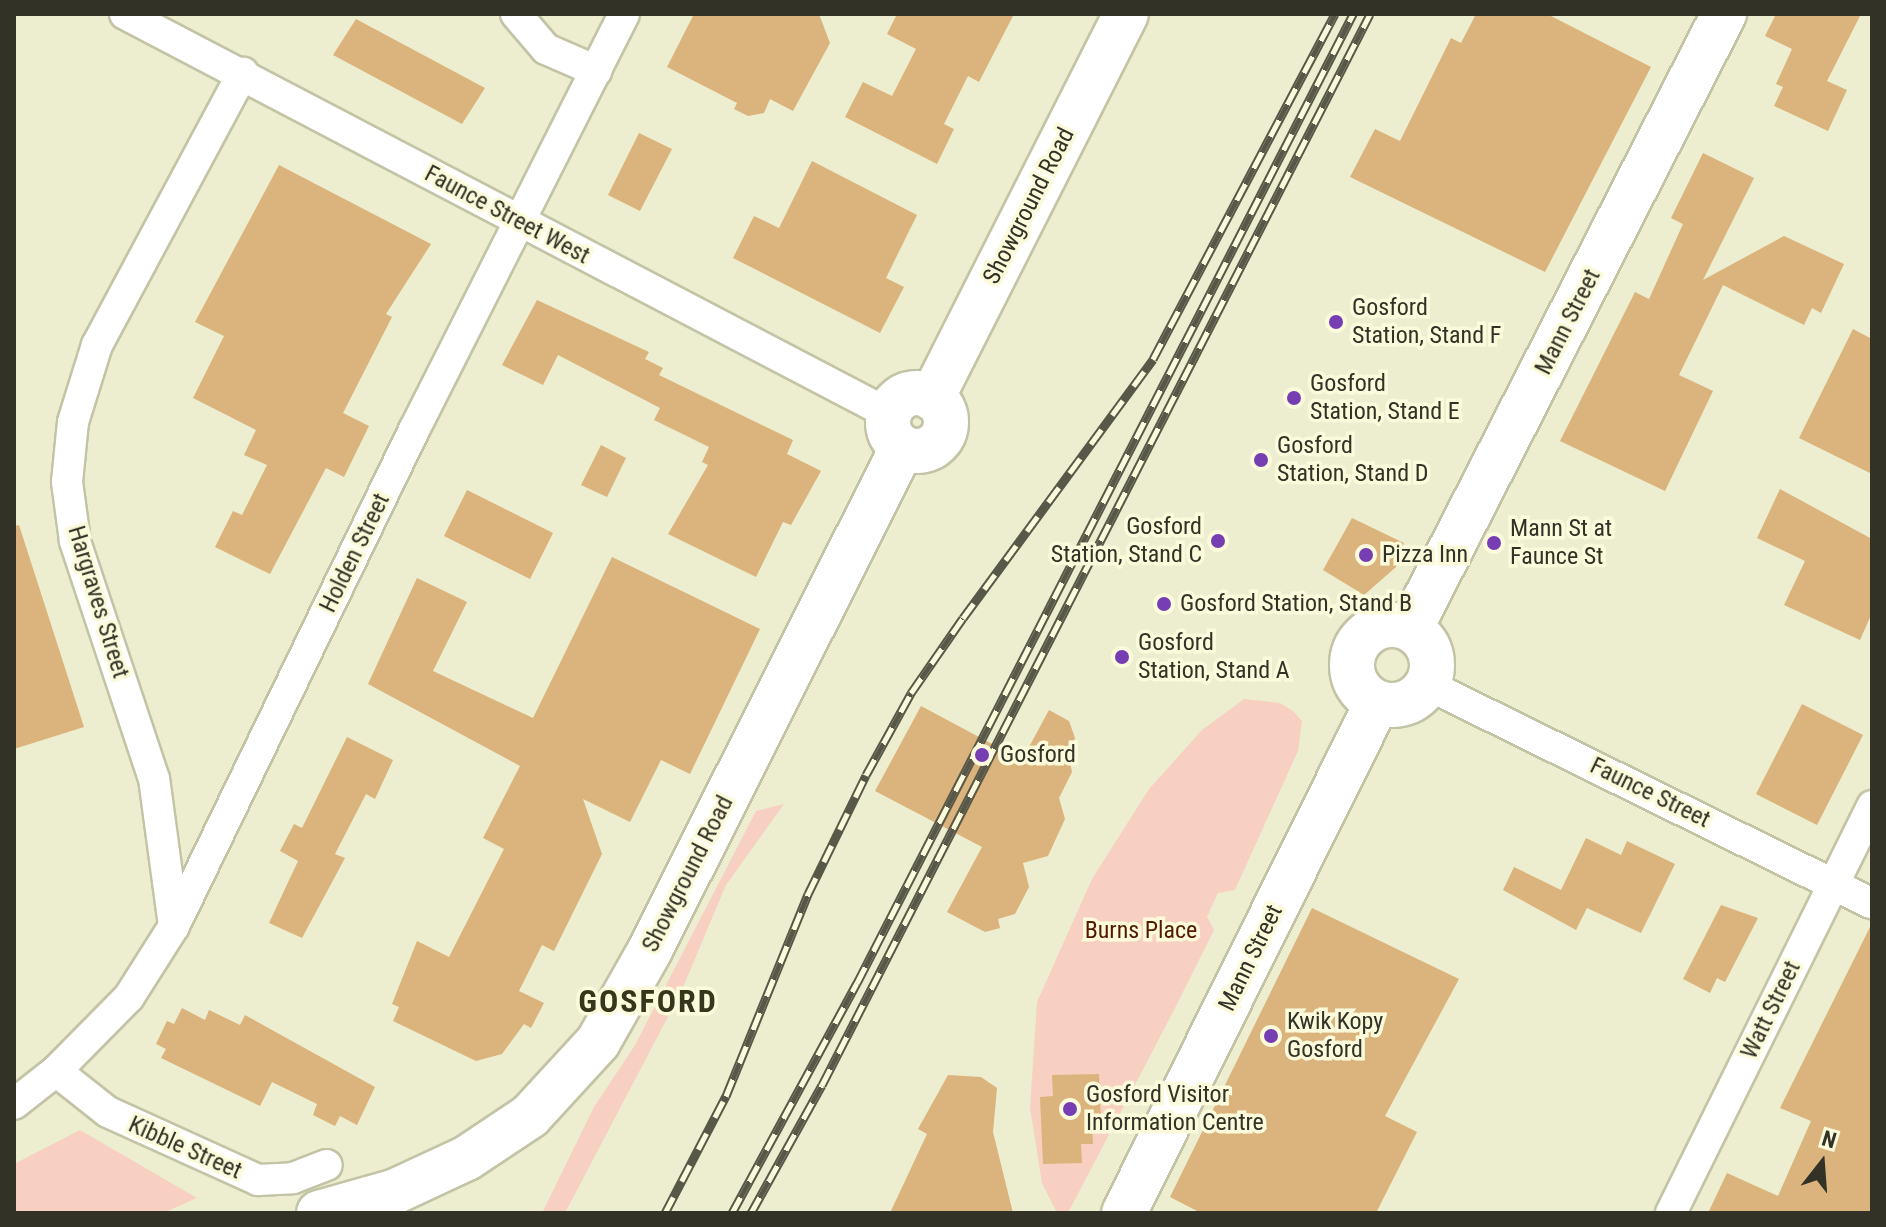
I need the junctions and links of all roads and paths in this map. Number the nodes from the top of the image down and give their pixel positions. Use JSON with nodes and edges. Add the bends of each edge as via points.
{"nodes":[{"id":1,"x":125,"y":14,"type":"edge"},
{"id":2,"x":516,"y":14,"type":"edge"},
{"id":3,"x":624,"y":14,"type":"edge"},
{"id":4,"x":1126,"y":14,"type":"edge"},
{"id":5,"x":1724,"y":14,"type":"edge"},
{"id":6,"x":596,"y":71,"type":"junction"},
{"id":7,"x":243,"y":73,"type":"junction"},
{"id":8,"x":521,"y":223,"type":"junction"},
{"id":9,"x":895,"y":431,"type":"junction"},
{"id":10,"x":1410,"y":629,"type":"junction"},
{"id":11,"x":1428,"y":685,"type":"junction"},
{"id":12,"x":1377,"y":703,"type":"junction"},
{"id":13,"x":1872,"y":806,"type":"edge"},
{"id":14,"x":1833,"y":884,"type":"junction"},
{"id":15,"x":1872,"y":903,"type":"edge"},
{"id":16,"x":174,"y":926,"type":"junction"},
{"id":17,"x":56,"y":1071,"type":"junction"},
{"id":18,"x":14,"y":1104,"type":"edge"},
{"id":19,"x":327,"y":1165,"type":"dead end"},
{"id":20,"x":319,"y":1213,"type":"edge"},
{"id":21,"x":1124,"y":1213,"type":"edge"},
{"id":22,"x":1671,"y":1213,"type":"edge"}],
"edges":[{"from":1,"to":7,"type":"street","name":"Faunce Street West"},
{"from":2,"to":6,"type":"street","via":[[546,49]]},
{"from":3,"to":6,"type":"street","name":"Holden Street"},
{"from":4,"to":9,"type":"street","name":"Showground Road","via":[[932,398],[944,413],[944,433],[931,448]]},
{"from":5,"to":10,"type":"street","name":"Mann Street"},
{"from":6,"to":8,"type":"street","name":"Holden Street"},
{"from":7,"to":8,"type":"street","name":"Faunce Street West"},
{"from":7,"to":16,"type":"street","name":"Hargraves Street","via":[[97,345],[73,422],[67,482],[75,541],[154,779]]},
{"from":8,"to":9,"type":"street","name":"Faunce Street West"},
{"from":8,"to":16,"type":"street","name":"Holden Street"},
{"from":9,"to":20,"type":"street","name":"Showground Road","via":[[650,950],[598,1042],[530,1116],[467,1158],[396,1191]]},
{"from":10,"to":11,"type":"street","via":[[1432,660]]},
{"from":10,"to":12,"type":"street","via":[[1373,630],[1355,648],[1352,673]]},
{"from":11,"to":12,"type":"street","via":[[1411,702]]},
{"from":11,"to":14,"type":"street","name":"Faunce Street"},
{"from":12,"to":21,"type":"street","name":"Mann Street"},
{"from":13,"to":14,"type":"street","name":"Watt Street"},
{"from":14,"to":15,"type":"street","name":"Faunce Street"},
{"from":14,"to":22,"type":"street","name":"Watt Street"},
{"from":16,"to":17,"type":"street","name":"Holden Street","via":[[129,997]]},
{"from":17,"to":18,"type":"street","name":"Holden Street"},
{"from":17,"to":19,"type":"street","name":"Kibble Street","via":[[108,1112],[258,1180],[293,1178]]}]}
